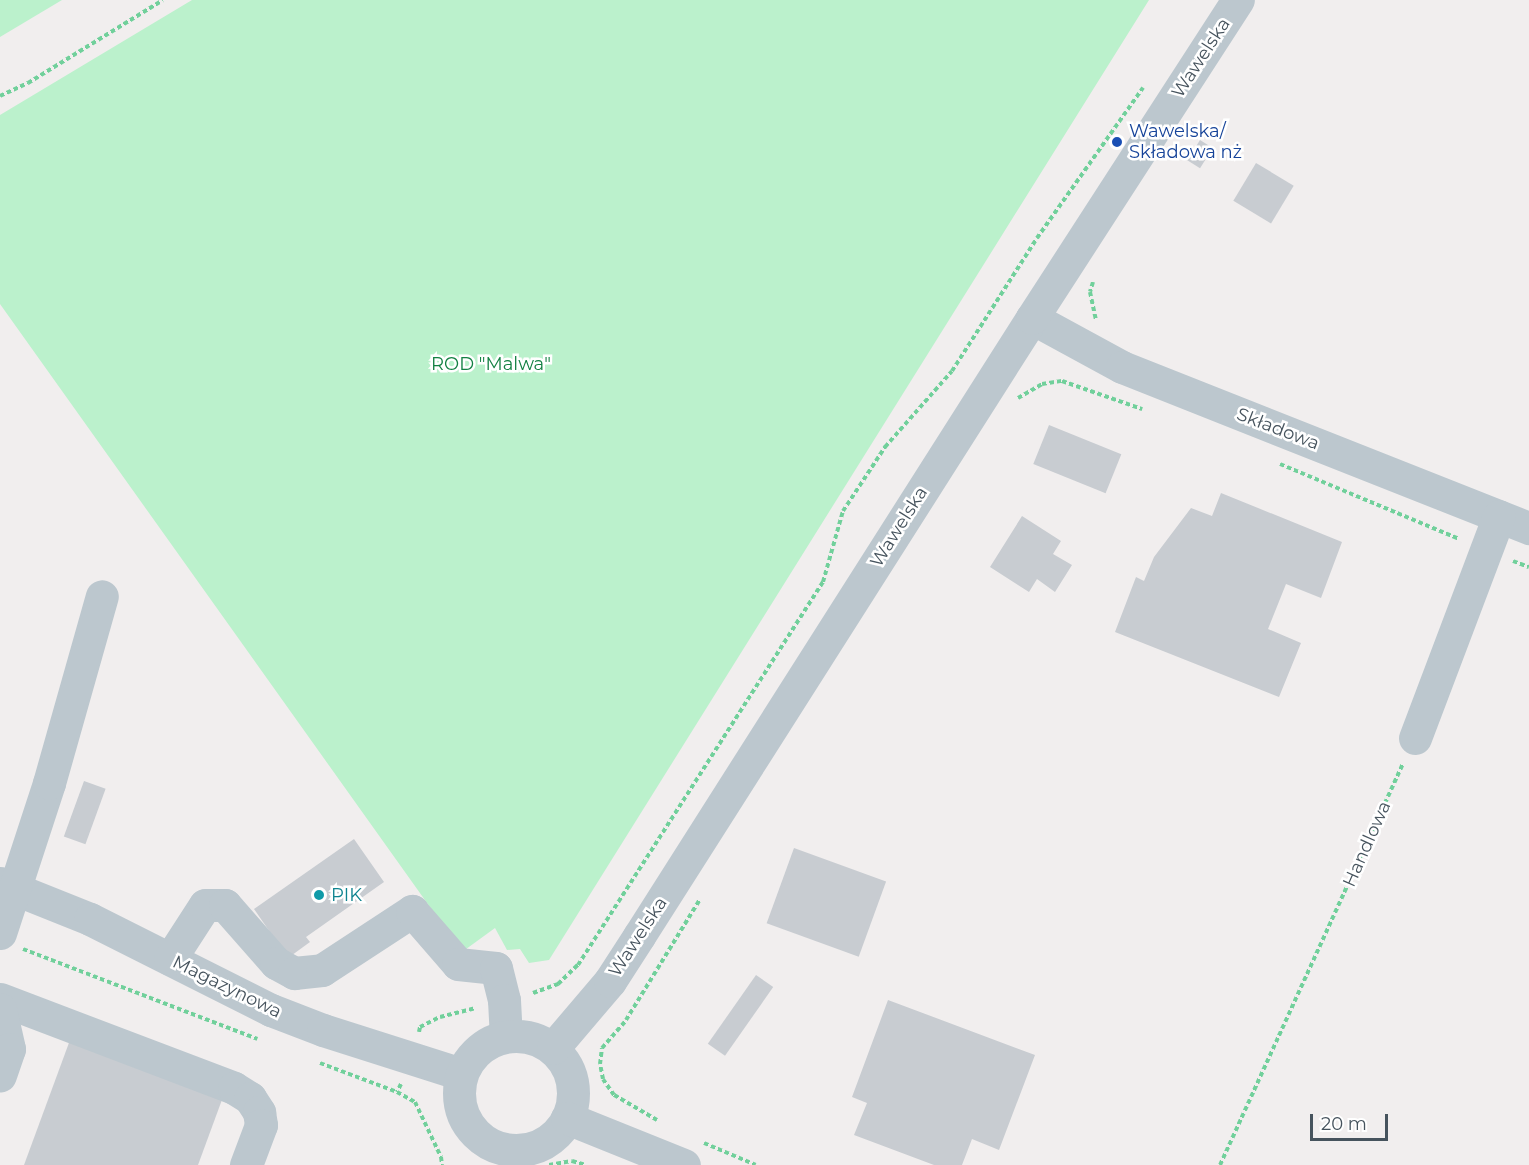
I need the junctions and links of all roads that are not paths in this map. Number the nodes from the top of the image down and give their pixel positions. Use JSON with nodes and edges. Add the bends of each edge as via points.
{"nodes":[{"id":1,"x":1238,"y":0,"type":"edge"},
{"id":2,"x":1032,"y":318,"type":"junction"},
{"id":3,"x":1499,"y":516,"type":"junction"},
{"id":4,"x":1529,"y":528,"type":"edge"},
{"id":5,"x":102,"y":596,"type":"dead end"},
{"id":6,"x":1415,"y":738,"type":"road end"},
{"id":7,"x":8,"y":886,"type":"edge"},
{"id":8,"x":11,"y":941,"type":"edge"},
{"id":9,"x":170,"y":960,"type":"junction"},
{"id":10,"x":0,"y":999,"type":"edge"},
{"id":11,"x":0,"y":1009,"type":"edge"},
{"id":12,"x":506,"y":1036,"type":"junction"},
{"id":13,"x":553,"y":1048,"type":"junction"},
{"id":14,"x":461,"y":1074,"type":"junction"},
{"id":15,"x":0,"y":1075,"type":"edge"},
{"id":16,"x":567,"y":1118,"type":"junction"},
{"id":17,"x":693,"y":1154,"type":"edge"},
{"id":18,"x":487,"y":1155,"type":"edge"},
{"id":19,"x":246,"y":1165,"type":"edge"}],
"edges":[{"from":1,"to":2,"type":"street","name":"Wawelska"},
{"from":2,"to":3,"type":"street","name":"Składowa","via":[[1131,371]]},
{"from":2,"to":13,"type":"street","name":"Wawelska","via":[[610,981]]},
{"from":3,"to":4,"type":"street","name":"Składowa"},
{"from":3,"to":6,"type":"street"},
{"from":5,"to":7,"type":"street"},
{"from":7,"to":8,"type":"street"},
{"from":7,"to":9,"type":"street","name":"Magazynowa","via":[[90,919]]},
{"from":9,"to":12,"type":"street","via":[[205,905],[225,905],[276,963],[294,973],[322,970],[412,911],[458,964],[496,968],[504,1000]]},
{"from":9,"to":14,"type":"street","name":"Magazynowa","via":[[272,1010],[323,1030]]},
{"from":10,"to":19,"type":"street","via":[[234,1088],[250,1098],[259,1112],[261,1125]]},
{"from":11,"to":15,"type":"street","via":[[9,1049]]},
{"from":12,"to":13,"type":"street","via":[[528,1036]]},
{"from":12,"to":14,"type":"street","via":[[476,1050]]},
{"from":13,"to":16,"type":"street","via":[[569,1068],[574,1094]]},
{"from":14,"to":18,"type":"street","via":[[459,1102]]},
{"from":16,"to":17,"type":"street"},
{"from":16,"to":18,"type":"street","via":[[548,1140],[534,1147]]}]}
